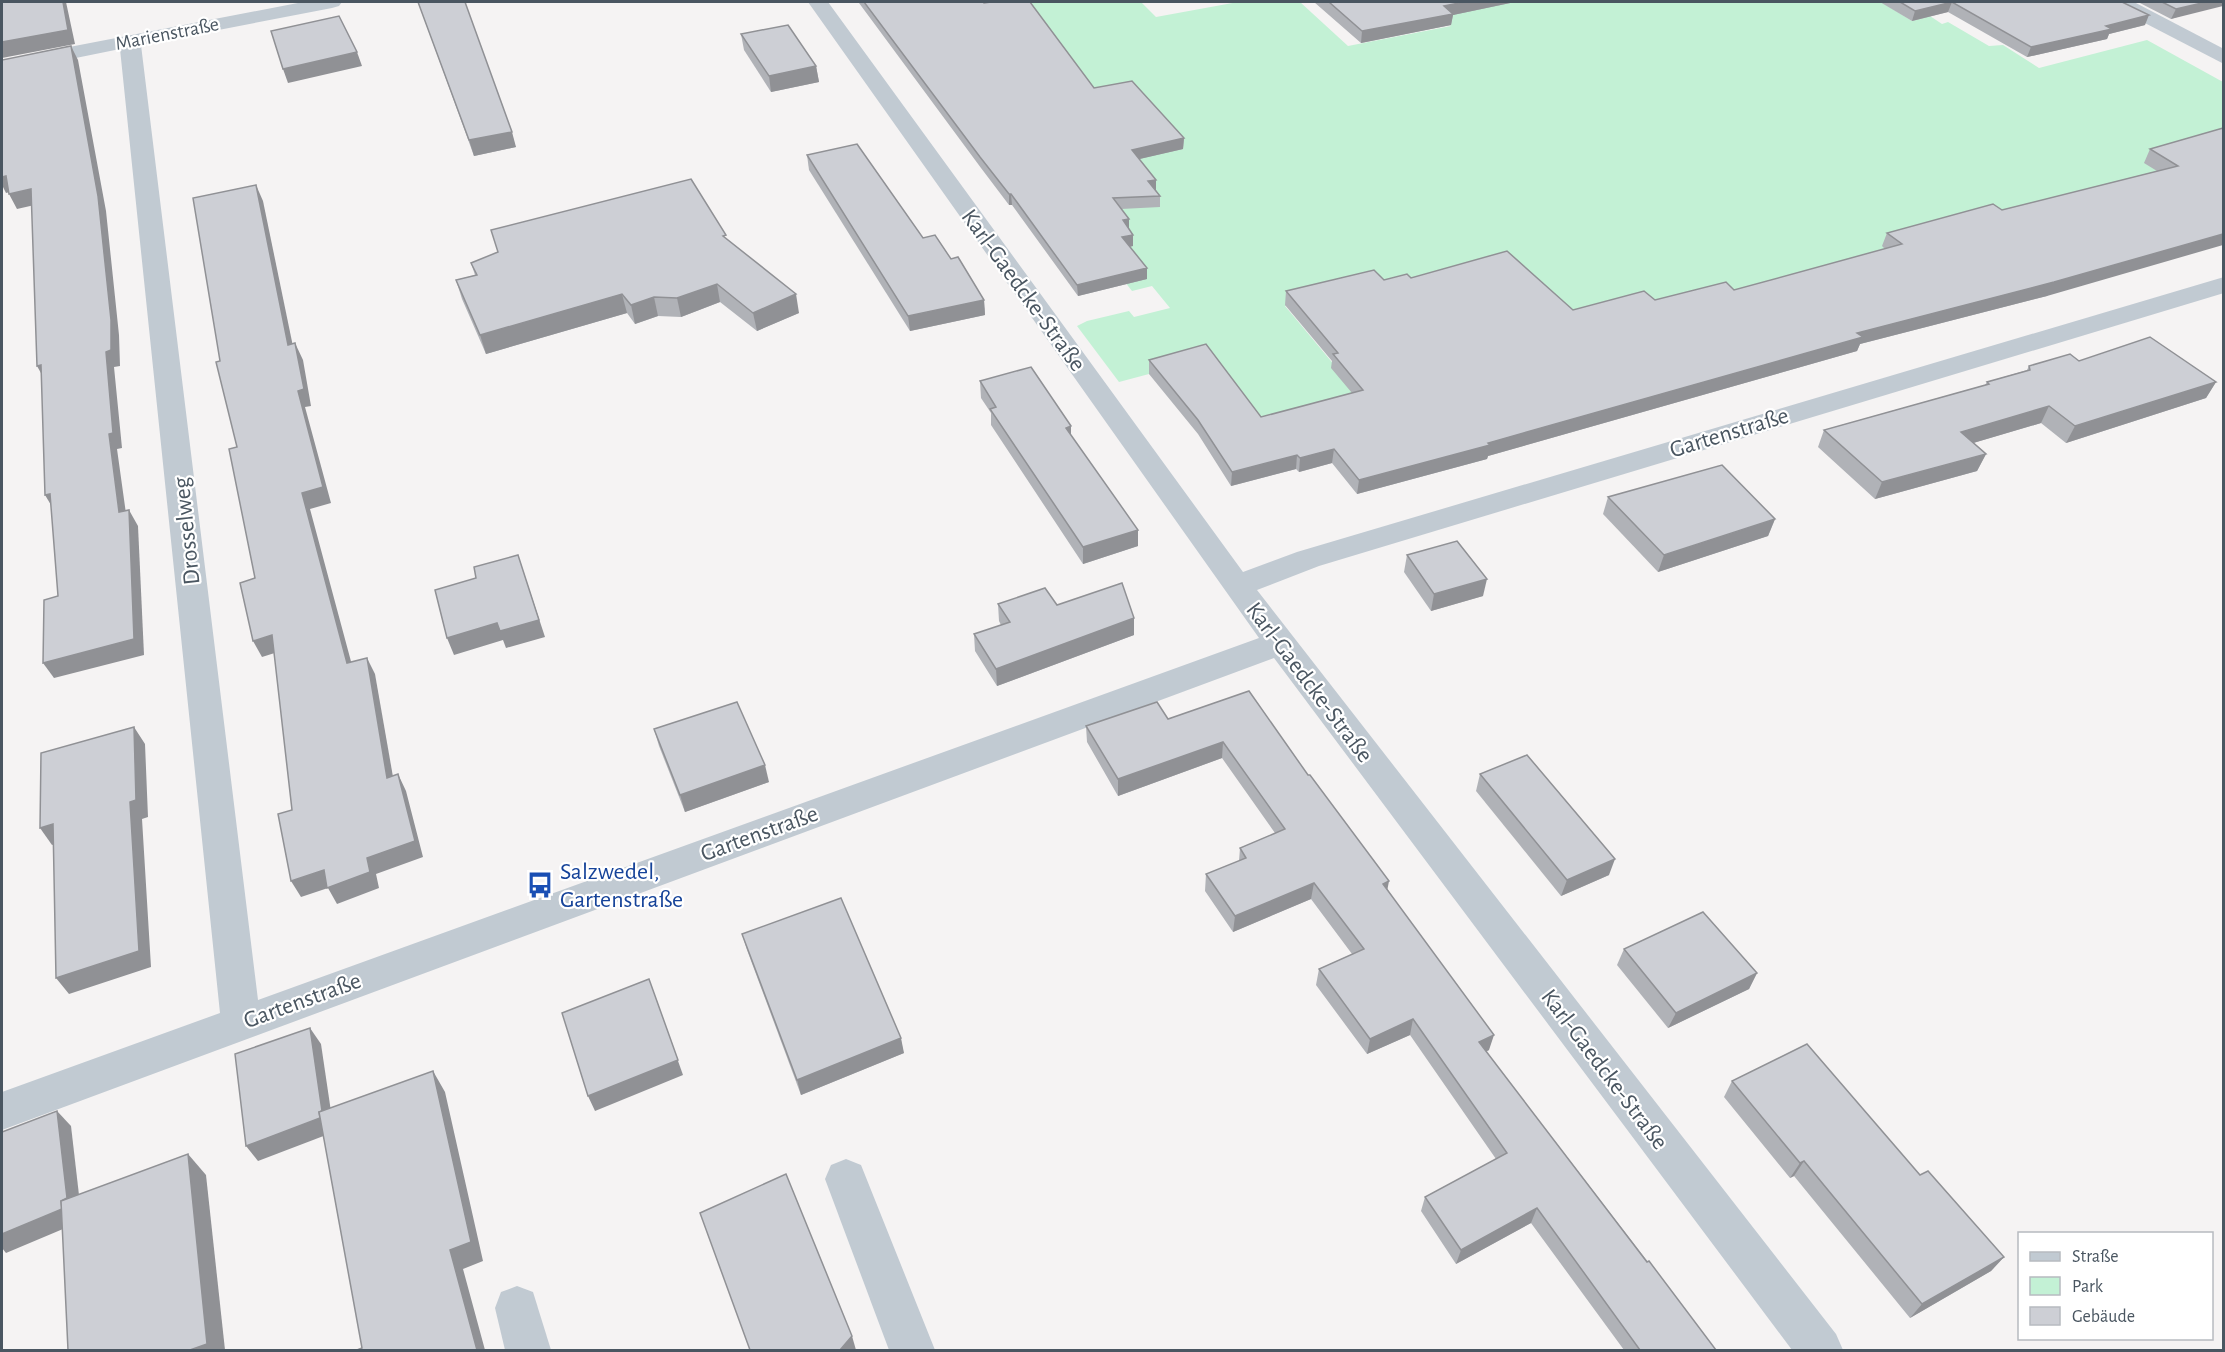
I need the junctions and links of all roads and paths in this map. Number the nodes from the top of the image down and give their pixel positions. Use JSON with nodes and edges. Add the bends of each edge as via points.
{"nodes":[{"id":1,"x":332,"y":2,"type":"edge"},
{"id":2,"x":818,"y":2,"type":"edge"},
{"id":3,"x":2119,"y":2,"type":"edge"},
{"id":4,"x":130,"y":40,"type":"junction"},
{"id":5,"x":2223,"y":58,"type":"edge"},
{"id":6,"x":2,"y":66,"type":"edge"},
{"id":7,"x":2223,"y":285,"type":"edge"},
{"id":8,"x":1237,"y":586,"type":"junction"},
{"id":9,"x":1280,"y":643,"type":"junction"},
{"id":10,"x":241,"y":1022,"type":"junction"},
{"id":11,"x":2,"y":1111,"type":"edge"},
{"id":12,"x":846,"y":1179,"type":"dead end"},
{"id":13,"x":517,"y":1308,"type":"dead end"},
{"id":14,"x":528,"y":1350,"type":"edge"},
{"id":15,"x":912,"y":1350,"type":"edge"},
{"id":16,"x":1820,"y":1350,"type":"edge"}],
"edges":[{"from":1,"to":4,"type":"street","name":"Marienstraße"},
{"from":2,"to":8,"type":"street","name":"Karl-Gaedcke-Straße"},
{"from":3,"to":5,"type":"street"},
{"from":4,"to":6,"type":"street","name":"Marienstraße"},
{"from":4,"to":10,"type":"street","name":"Drosselweg"},
{"from":7,"to":8,"type":"street","name":"Gartenstraße","via":[[1308,558]]},
{"from":8,"to":9,"type":"street","name":"Karl-Gaedcke-Straße"},
{"from":9,"to":10,"type":"street","name":"Gartenstraße"},
{"from":9,"to":16,"type":"street","name":"Karl-Gaedcke-Straße"},
{"from":10,"to":11,"type":"street","name":"Gartenstraße"},
{"from":12,"to":15,"type":"street"},
{"from":13,"to":14,"type":"street"}]}
